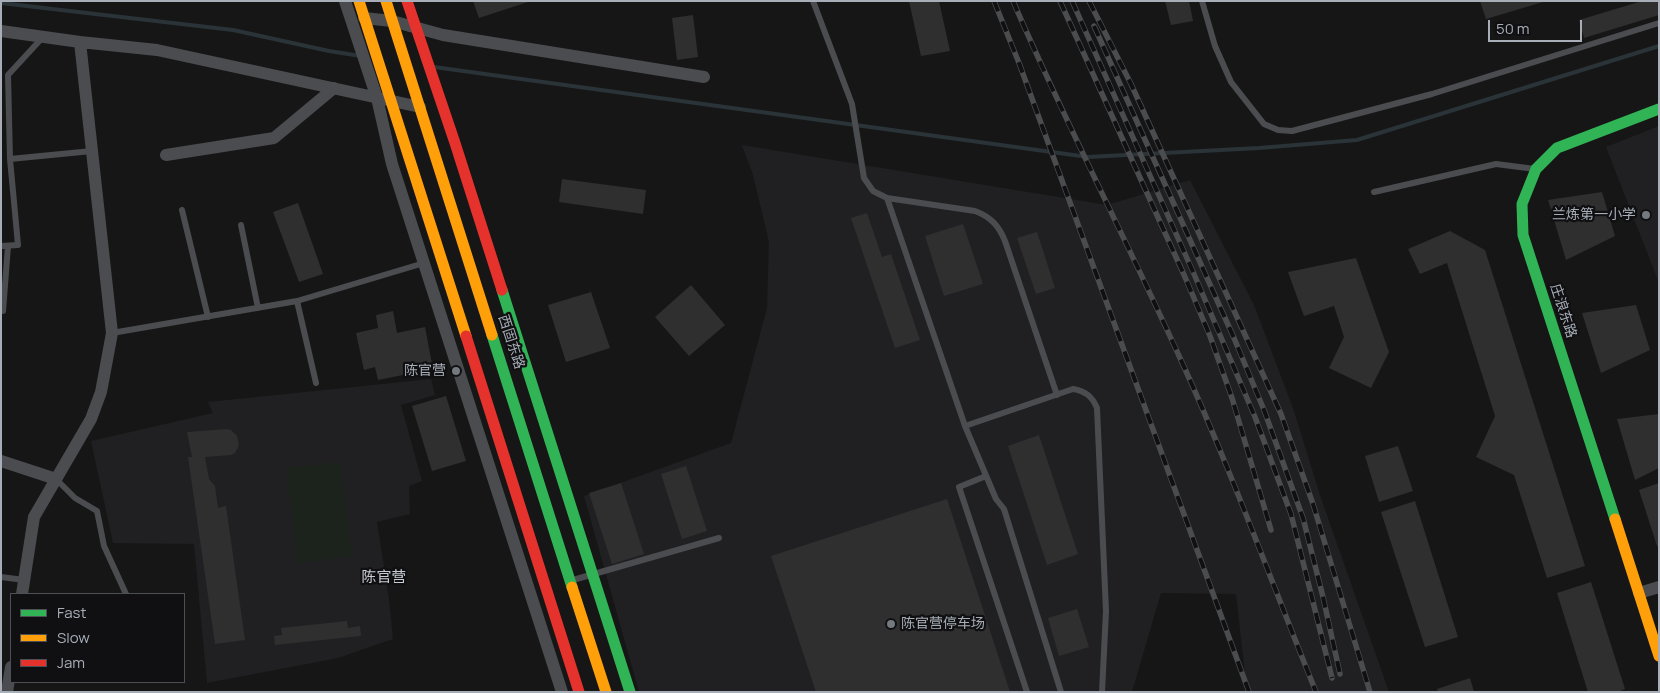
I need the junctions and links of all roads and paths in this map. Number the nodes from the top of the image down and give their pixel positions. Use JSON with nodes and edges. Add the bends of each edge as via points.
{"nodes":[{"id":1,"x":345,"y":1,"type":"edge"},
{"id":2,"x":359,"y":1,"type":"edge"},
{"id":3,"x":386,"y":1,"type":"edge"},
{"id":4,"x":407,"y":1,"type":"edge"},
{"id":5,"x":813,"y":1,"type":"edge"},
{"id":6,"x":1202,"y":1,"type":"edge"},
{"id":7,"x":364,"y":18,"type":"junction"},
{"id":8,"x":392,"y":21,"type":"junction"},
{"id":9,"x":1659,"y":22,"type":"edge"},
{"id":10,"x":1,"y":31,"type":"edge"},
{"id":11,"x":362,"y":31,"type":"junction"},
{"id":12,"x":416,"y":32,"type":"junction"},
{"id":13,"x":43,"y":37,"type":"junction"},
{"id":14,"x":80,"y":42,"type":"junction"},
{"id":15,"x":704,"y":78,"type":"dead end"},
{"id":16,"x":334,"y":88,"type":"junction"},
{"id":17,"x":375,"y":91,"type":"junction"},
{"id":18,"x":391,"y":101,"type":"junction"},
{"id":19,"x":420,"y":106,"type":"junction"},
{"id":20,"x":1659,"y":109,"type":"edge"},
{"id":21,"x":92,"y":151,"type":"junction"},
{"id":22,"x":166,"y":155,"type":"dead end"},
{"id":23,"x":10,"y":160,"type":"junction"},
{"id":24,"x":1536,"y":169,"type":"junction"},
{"id":25,"x":1374,"y":192,"type":"dead end"},
{"id":26,"x":887,"y":198,"type":"junction"},
{"id":27,"x":182,"y":210,"type":"dead end"},
{"id":28,"x":240,"y":225,"type":"dead end"},
{"id":29,"x":5,"y":246,"type":"edge"},
{"id":30,"x":424,"y":263,"type":"junction"},
{"id":31,"x":297,"y":301,"type":"junction"},
{"id":32,"x":258,"y":308,"type":"junction"},
{"id":33,"x":3,"y":310,"type":"dead end"},
{"id":34,"x":208,"y":316,"type":"junction"},
{"id":35,"x":112,"y":334,"type":"junction"},
{"id":36,"x":316,"y":383,"type":"dead end"},
{"id":37,"x":1057,"y":395,"type":"junction"},
{"id":38,"x":965,"y":426,"type":"junction"},
{"id":39,"x":1,"y":460,"type":"edge"},
{"id":40,"x":986,"y":476,"type":"junction"},
{"id":41,"x":56,"y":479,"type":"junction"},
{"id":42,"x":719,"y":538,"type":"dead end"},
{"id":43,"x":593,"y":573,"type":"junction"},
{"id":44,"x":1,"y":577,"type":"edge"},
{"id":45,"x":24,"y":580,"type":"junction"},
{"id":46,"x":571,"y":581,"type":"junction"},
{"id":47,"x":1659,"y":587,"type":"edge"},
{"id":48,"x":22,"y":593,"type":"edge"},
{"id":49,"x":126,"y":593,"type":"edge"},
{"id":50,"x":1639,"y":594,"type":"junction"},
{"id":51,"x":1659,"y":656,"type":"edge"},
{"id":52,"x":10,"y":675,"type":"edge"},
{"id":53,"x":8,"y":692,"type":"edge"},
{"id":54,"x":562,"y":692,"type":"edge"},
{"id":55,"x":578,"y":692,"type":"edge"},
{"id":56,"x":606,"y":692,"type":"edge"},
{"id":57,"x":630,"y":692,"type":"edge"},
{"id":58,"x":1027,"y":692,"type":"edge"},
{"id":59,"x":1061,"y":692,"type":"edge"},
{"id":60,"x":1102,"y":692,"type":"edge"}],
"edges":[{"from":1,"to":11,"type":"street"},
{"from":2,"to":7,"type":"main road"},
{"from":3,"to":8,"type":"main road","name":"西固东路"},
{"from":4,"to":12,"type":"main road"},
{"from":5,"to":26,"type":"lane","via":[[852,104],[864,178],[873,191]]},
{"from":6,"to":9,"type":"lane","via":[[1215,46],[1231,82],[1260,120],[1271,128],[1285,131],[1432,94]]},
{"from":7,"to":8,"type":"street"},
{"from":7,"to":11,"type":"main road"},
{"from":8,"to":12,"type":"street"},
{"from":8,"to":19,"type":"main road","name":"西固东路"},
{"from":10,"to":13,"type":"street"},
{"from":11,"to":17,"type":"street"},
{"from":11,"to":18,"type":"main road"},
{"from":12,"to":15,"type":"street"},
{"from":12,"to":43,"type":"main road"},
{"from":13,"to":14,"type":"street"},
{"from":13,"to":23,"type":"lane","via":[[8,75]]},
{"from":14,"to":16,"type":"street","via":[[157,50]]},
{"from":14,"to":21,"type":"street"},
{"from":16,"to":17,"type":"street"},
{"from":16,"to":22,"type":"street","via":[[274,138]]},
{"from":17,"to":18,"type":"street"},
{"from":17,"to":30,"type":"street","via":[[392,164]]},
{"from":18,"to":19,"type":"street"},
{"from":18,"to":55,"type":"main road"},
{"from":19,"to":46,"type":"main road","name":"西固东路"},
{"from":20,"to":24,"type":"main road","name":"庄浪东路","via":[[1557,148]]},
{"from":21,"to":23,"type":"lane"},
{"from":21,"to":35,"type":"street"},
{"from":23,"to":29,"type":"lane","via":[[18,245]]},
{"from":24,"to":25,"type":"lane","via":[[1496,164]]},
{"from":24,"to":50,"type":"main road","name":"庄浪东路","via":[[1522,204],[1523,234]]},
{"from":26,"to":37,"type":"lane","via":[[975,211],[994,222],[1005,241]]},
{"from":26,"to":38,"type":"lane"},
{"from":27,"to":34,"type":"lane"},
{"from":28,"to":32,"type":"lane"},
{"from":29,"to":33,"type":"lane"},
{"from":30,"to":31,"type":"lane"},
{"from":30,"to":54,"type":"street"},
{"from":31,"to":32,"type":"lane"},
{"from":31,"to":36,"type":"lane"},
{"from":32,"to":34,"type":"lane"},
{"from":34,"to":35,"type":"lane"},
{"from":35,"to":41,"type":"street","via":[[101,392],[91,419]]},
{"from":37,"to":38,"type":"lane"},
{"from":37,"to":60,"type":"lane","via":[[1073,389],[1081,390],[1094,400],[1097,408],[1106,610]]},
{"from":38,"to":40,"type":"lane"},
{"from":39,"to":41,"type":"street"},
{"from":40,"to":58,"type":"lane","via":[[959,486]]},
{"from":40,"to":59,"type":"lane","via":[[1004,509]]},
{"from":41,"to":45,"type":"street","via":[[34,517]]},
{"from":41,"to":49,"type":"lane","via":[[75,498],[97,511],[104,546]]},
{"from":42,"to":43,"type":"lane"},
{"from":43,"to":46,"type":"lane"},
{"from":43,"to":57,"type":"main road"},
{"from":44,"to":45,"type":"lane"},
{"from":45,"to":48,"type":"street"},
{"from":46,"to":56,"type":"main road","name":"西固东路"},
{"from":47,"to":50,"type":"street"},
{"from":50,"to":51,"type":"main road","name":"庄浪东路"},
{"from":52,"to":53,"type":"street"}]}
